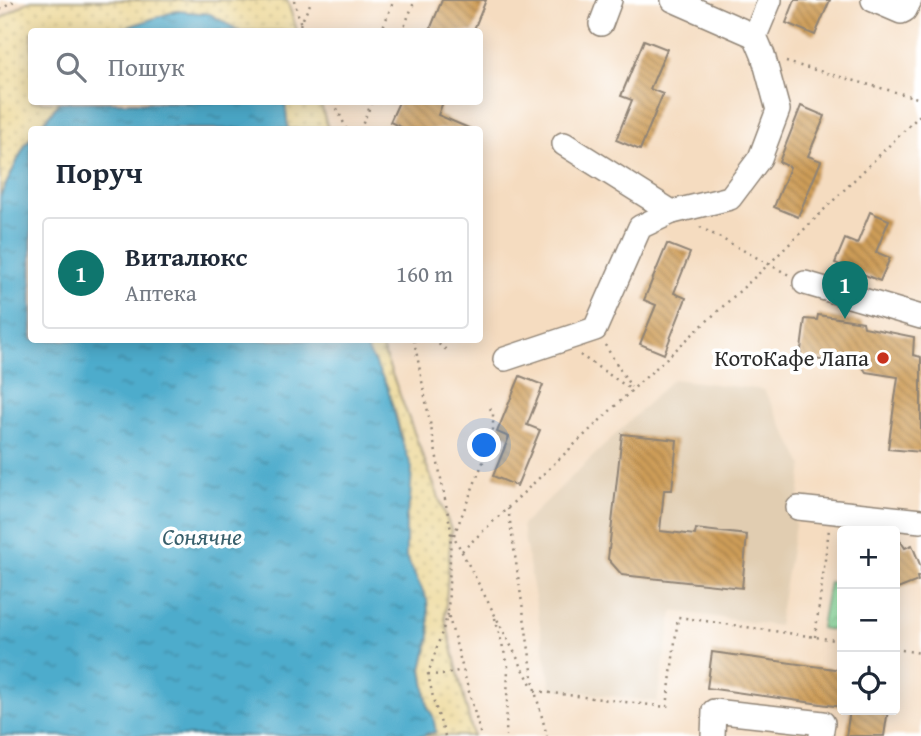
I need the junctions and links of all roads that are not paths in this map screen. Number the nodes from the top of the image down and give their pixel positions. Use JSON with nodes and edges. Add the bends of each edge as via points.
{"nodes":[{"id":1,"x":610,"y":0,"type":"edge"},
{"id":2,"x":673,"y":0,"type":"edge"},
{"id":3,"x":770,"y":0,"type":"edge"},
{"id":4,"x":873,"y":0,"type":"edge"},
{"id":5,"x":910,"y":0,"type":"edge"},
{"id":6,"x":601,"y":23,"type":"dead end"},
{"id":7,"x":759,"y":46,"type":"junction"},
{"id":8,"x":564,"y":144,"type":"dead end"},
{"id":9,"x":672,"y":212,"type":"junction"},
{"id":10,"x":805,"y":283,"type":"road end"},
{"id":11,"x":921,"y":317,"type":"edge"},
{"id":12,"x":505,"y":359,"type":"dead end"},
{"id":13,"x":798,"y":508,"type":"dead end"},
{"id":14,"x":921,"y":521,"type":"edge"},
{"id":15,"x":713,"y":736,"type":"edge"},
{"id":16,"x":821,"y":736,"type":"edge"}],
"edges":[{"from":1,"to":6,"type":"lane"},
{"from":2,"to":7,"type":"lane"},
{"from":3,"to":7,"type":"lane"},
{"from":4,"to":5,"type":"lane","via":[[901,12]]},
{"from":7,"to":9,"type":"lane","via":[[778,110],[760,158],[730,198]]},
{"from":8,"to":9,"type":"lane"},
{"from":9,"to":12,"type":"lane","via":[[640,227],[595,329]]},
{"from":10,"to":11,"type":"lane"},
{"from":13,"to":14,"type":"lane"},
{"from":15,"to":16,"type":"lane","via":[[714,711],[823,723]]}]}
